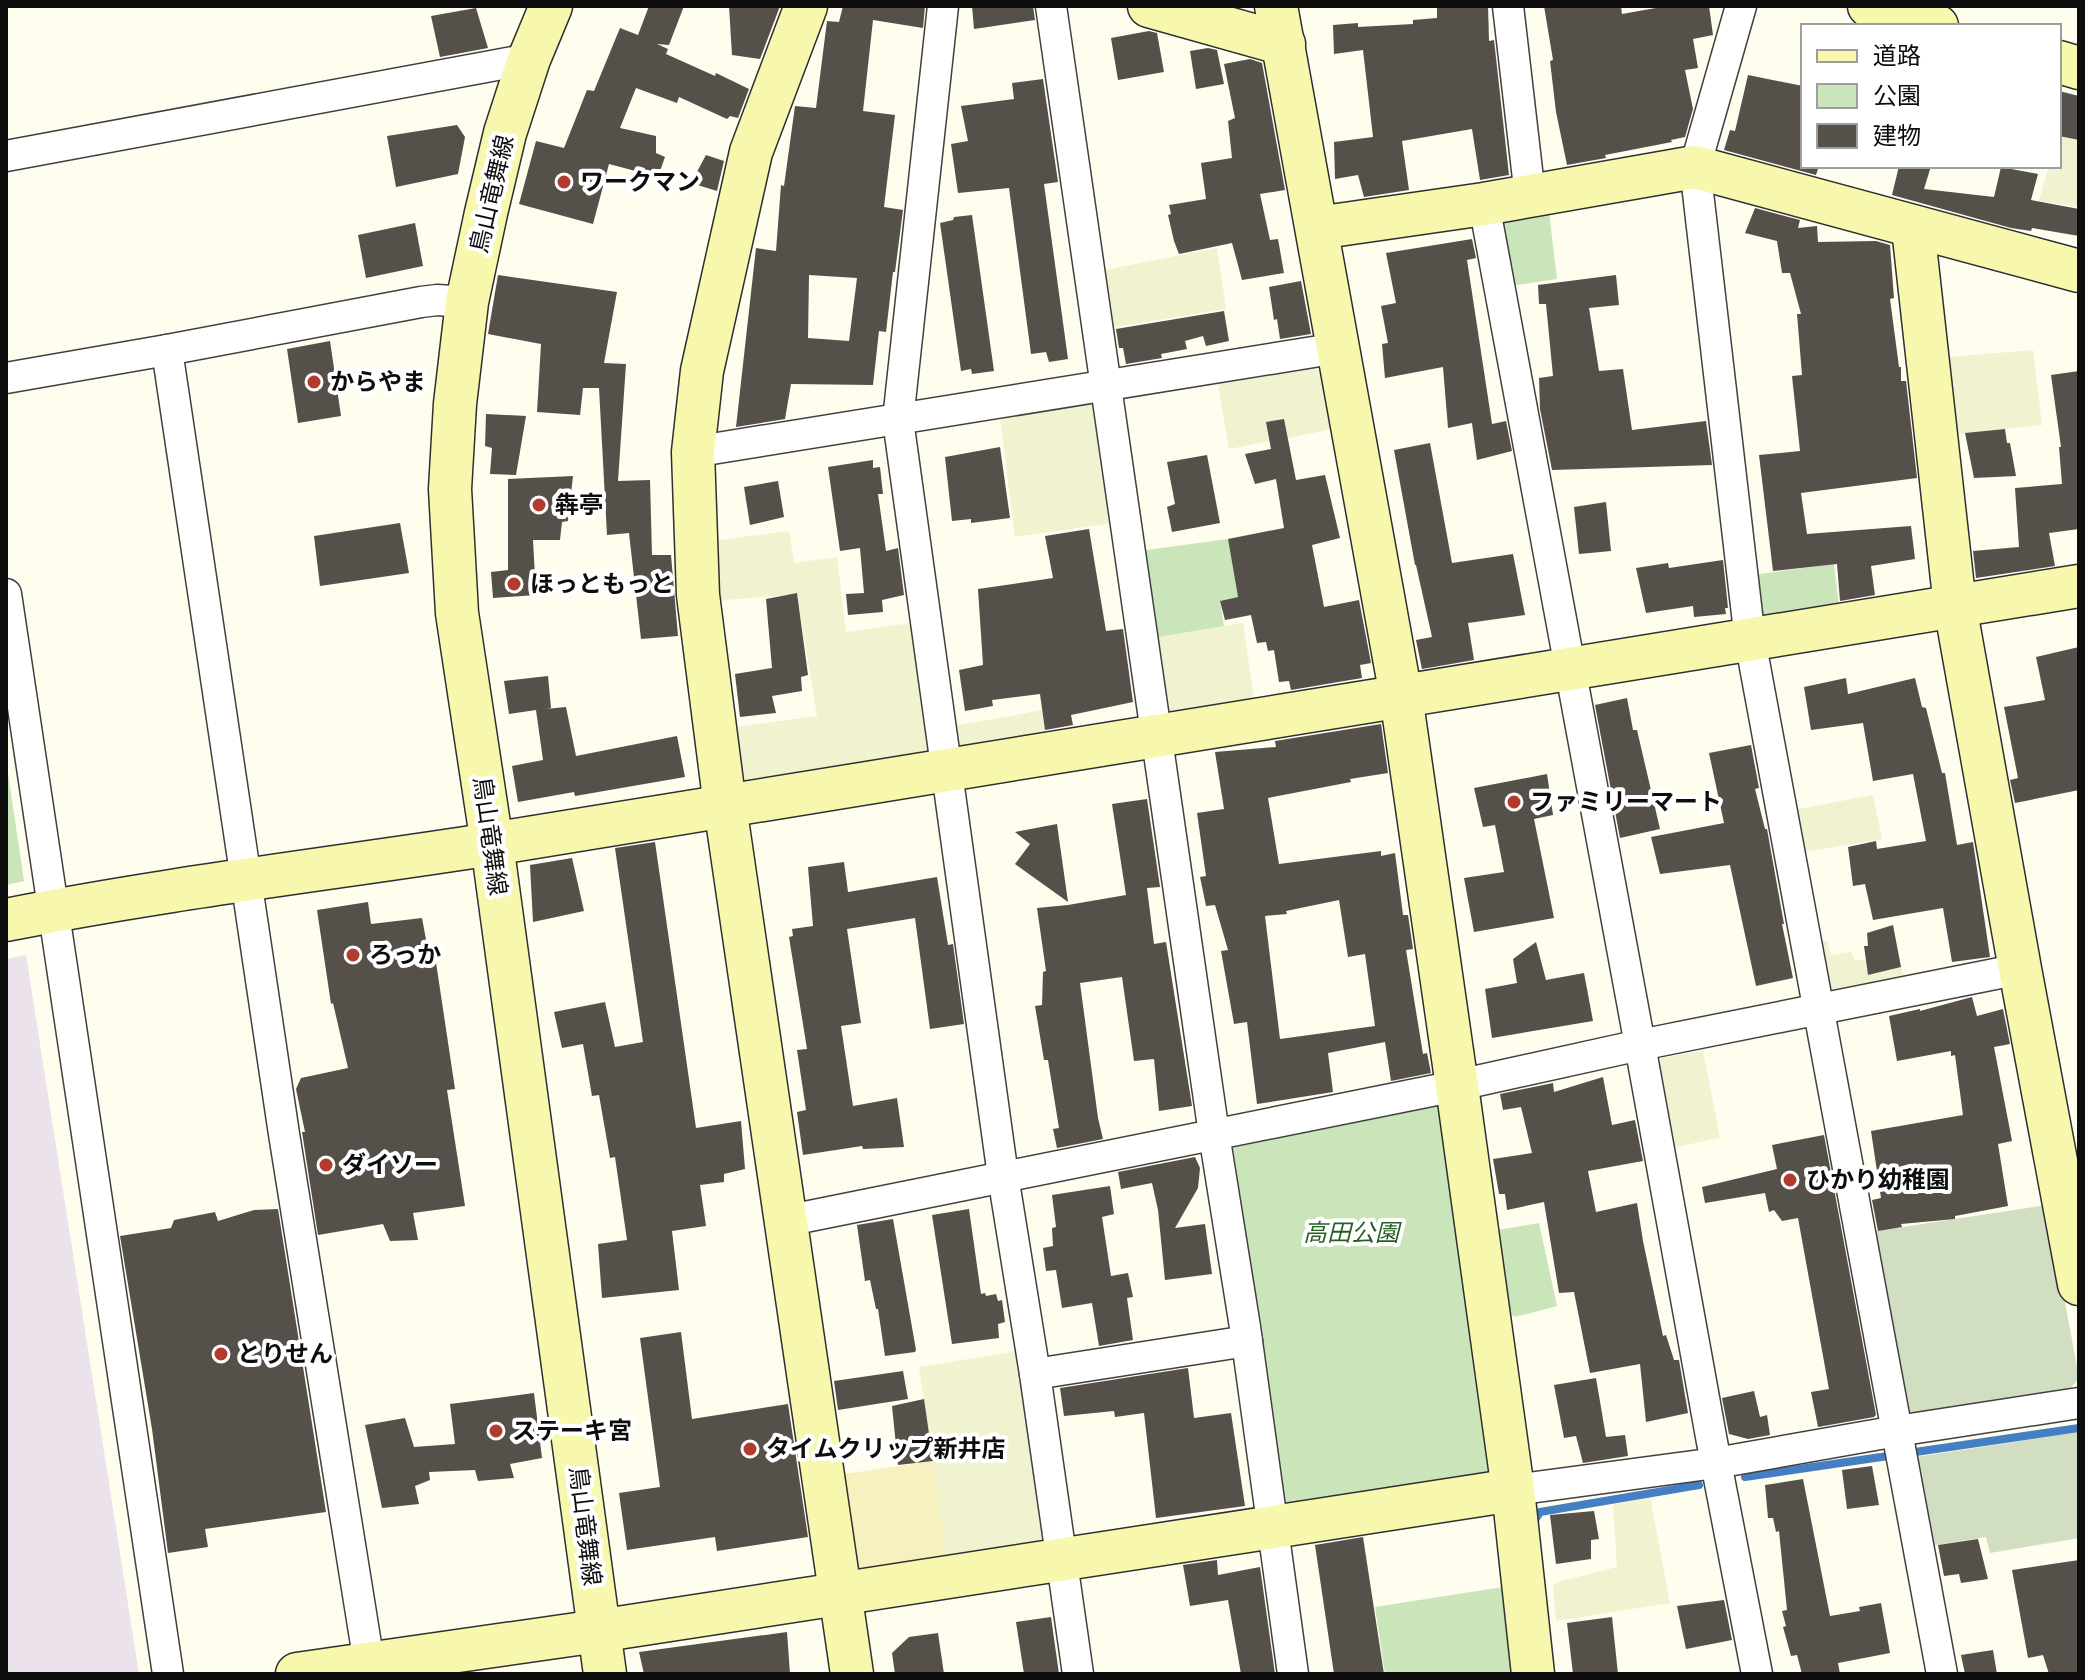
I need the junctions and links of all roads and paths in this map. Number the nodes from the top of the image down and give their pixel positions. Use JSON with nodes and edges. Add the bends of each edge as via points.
{"nodes":[{"id":1,"x":551,"y":6,"type":"edge"},
{"id":2,"x":806,"y":6,"type":"edge"},
{"id":3,"x":943,"y":6,"type":"edge"},
{"id":4,"x":1051,"y":6,"type":"edge"},
{"id":5,"x":1149,"y":6,"type":"edge"},
{"id":6,"x":1508,"y":6,"type":"edge"},
{"id":7,"x":1741,"y":6,"type":"edge"},
{"id":8,"x":1869,"y":6,"type":"edge"},
{"id":9,"x":1930,"y":24,"type":"edge"},
{"id":10,"x":1280,"y":25,"type":"edge"},
{"id":11,"x":529,"y":59,"type":"junction"},
{"id":12,"x":6,"y":156,"type":"edge"},
{"id":13,"x":1695,"y":167,"type":"junction"},
{"id":14,"x":1530,"y":196,"type":"junction"},
{"id":15,"x":1484,"y":204,"type":"junction"},
{"id":16,"x":1317,"y":228,"type":"junction"},
{"id":17,"x":1913,"y":228,"type":"junction"},
{"id":18,"x":2079,"y":271,"type":"edge"},
{"id":19,"x":467,"y":302,"type":"junction"},
{"id":20,"x":1338,"y":348,"type":"junction"},
{"id":21,"x":167,"y":350,"type":"junction"},
{"id":22,"x":6,"y":378,"type":"edge"},
{"id":23,"x":1106,"y":385,"type":"junction"},
{"id":24,"x":898,"y":420,"type":"junction"},
{"id":25,"x":693,"y":452,"type":"junction"},
{"id":26,"x":2079,"y":586,"type":"edge"},
{"id":27,"x":6,"y":594,"type":"edge"},
{"id":28,"x":1955,"y":606,"type":"junction"},
{"id":29,"x":1750,"y":640,"type":"junction"},
{"id":30,"x":1570,"y":669,"type":"junction"},
{"id":31,"x":1401,"y":696,"type":"junction"},
{"id":32,"x":1158,"y":736,"type":"junction"},
{"id":33,"x":947,"y":770,"type":"junction"},
{"id":34,"x":725,"y":806,"type":"junction"},
{"id":35,"x":492,"y":844,"type":"junction"},
{"id":36,"x":245,"y":880,"type":"junction"},
{"id":37,"x":53,"y":910,"type":"junction"},
{"id":38,"x":6,"y":920,"type":"edge"},
{"id":39,"x":2020,"y":969,"type":"junction"},
{"id":40,"x":1818,"y":1009,"type":"junction"},
{"id":41,"x":1640,"y":1045,"type":"junction"},
{"id":42,"x":1457,"y":1086,"type":"junction"},
{"id":43,"x":1214,"y":1134,"type":"junction"},
{"id":44,"x":1003,"y":1176,"type":"junction"},
{"id":45,"x":785,"y":1221,"type":"junction"},
{"id":46,"x":2079,"y":1284,"type":"edge"},
{"id":47,"x":1247,"y":1341,"type":"junction"},
{"id":48,"x":1035,"y":1374,"type":"junction"},
{"id":49,"x":2079,"y":1403,"type":"edge"},
{"id":50,"x":1897,"y":1431,"type":"junction"},
{"id":51,"x":1716,"y":1463,"type":"junction"},
{"id":52,"x":1513,"y":1490,"type":"junction"},
{"id":53,"x":1272,"y":1529,"type":"junction"},
{"id":54,"x":1061,"y":1561,"type":"junction"},
{"id":55,"x":841,"y":1594,"type":"junction"},
{"id":56,"x":598,"y":1631,"type":"junction"},
{"id":57,"x":369,"y":1663,"type":"junction"},
{"id":58,"x":168,"y":1674,"type":"edge"},
{"id":59,"x":297,"y":1674,"type":"edge"},
{"id":60,"x":605,"y":1674,"type":"edge"},
{"id":61,"x":852,"y":1674,"type":"edge"},
{"id":62,"x":1078,"y":1674,"type":"edge"},
{"id":63,"x":1293,"y":1674,"type":"edge"},
{"id":64,"x":1533,"y":1674,"type":"edge"},
{"id":65,"x":1757,"y":1674,"type":"edge"},
{"id":66,"x":1942,"y":1674,"type":"edge"}],
"edges":[{"from":1,"to":11,"type":"street","name":"鳥山竜舞線"},
{"from":2,"to":25,"type":"street","via":[[751,152],[702,371]]},
{"from":3,"to":24,"type":"street"},
{"from":4,"to":23,"type":"street"},
{"from":5,"to":10,"type":"street"},
{"from":6,"to":14,"type":"street"},
{"from":7,"to":13,"type":"street"},
{"from":8,"to":9,"type":"street"},
{"from":10,"to":16,"type":"street"},
{"from":11,"to":12,"type":"street"},
{"from":11,"to":19,"type":"street","name":"鳥山竜舞線","via":[[505,133]]},
{"from":13,"to":14,"type":"street"},
{"from":13,"to":17,"type":"street"},
{"from":13,"to":29,"type":"street"},
{"from":14,"to":15,"type":"street"},
{"from":15,"to":16,"type":"street"},
{"from":15,"to":30,"type":"street"},
{"from":16,"to":20,"type":"street"},
{"from":17,"to":18,"type":"street"},
{"from":17,"to":28,"type":"street"},
{"from":19,"to":21,"type":"street","via":[[421,302]]},
{"from":19,"to":35,"type":"street","name":"鳥山竜舞線","via":[[450,489],[457,613]]},
{"from":20,"to":23,"type":"street"},
{"from":20,"to":31,"type":"street"},
{"from":21,"to":22,"type":"street"},
{"from":21,"to":36,"type":"street"},
{"from":23,"to":24,"type":"street"},
{"from":23,"to":32,"type":"street"},
{"from":24,"to":25,"type":"street"},
{"from":24,"to":33,"type":"street"},
{"from":25,"to":34,"type":"street","via":[[698,595]]},
{"from":26,"to":28,"type":"street"},
{"from":27,"to":37,"type":"street"},
{"from":28,"to":29,"type":"street"},
{"from":28,"to":39,"type":"street"},
{"from":29,"to":30,"type":"street"},
{"from":29,"to":40,"type":"street"},
{"from":30,"to":31,"type":"street"},
{"from":30,"to":41,"type":"street"},
{"from":31,"to":32,"type":"street"},
{"from":31,"to":42,"type":"street"},
{"from":32,"to":33,"type":"street"},
{"from":32,"to":43,"type":"street"},
{"from":33,"to":34,"type":"street"},
{"from":33,"to":44,"type":"street"},
{"from":34,"to":35,"type":"street"},
{"from":34,"to":45,"type":"street"},
{"from":35,"to":36,"type":"street"},
{"from":35,"to":56,"type":"street","name":"鳥山竜舞線"},
{"from":36,"to":37,"type":"street"},
{"from":36,"to":57,"type":"street"},
{"from":37,"to":38,"type":"street"},
{"from":37,"to":58,"type":"street"},
{"from":39,"to":40,"type":"street"},
{"from":39,"to":46,"type":"street"},
{"from":40,"to":41,"type":"street"},
{"from":40,"to":50,"type":"street"},
{"from":41,"to":42,"type":"street"},
{"from":41,"to":51,"type":"street"},
{"from":42,"to":43,"type":"street"},
{"from":42,"to":52,"type":"street"},
{"from":43,"to":44,"type":"street"},
{"from":43,"to":47,"type":"street"},
{"from":44,"to":45,"type":"street"},
{"from":44,"to":48,"type":"street"},
{"from":45,"to":55,"type":"street"},
{"from":47,"to":48,"type":"street"},
{"from":47,"to":53,"type":"street"},
{"from":48,"to":54,"type":"street"},
{"from":49,"to":50,"type":"street"},
{"from":50,"to":51,"type":"street"},
{"from":50,"to":66,"type":"street"},
{"from":51,"to":52,"type":"street"},
{"from":51,"to":65,"type":"street"},
{"from":52,"to":53,"type":"street"},
{"from":52,"to":64,"type":"street"},
{"from":53,"to":54,"type":"street"},
{"from":53,"to":63,"type":"street"},
{"from":54,"to":55,"type":"street"},
{"from":54,"to":62,"type":"street"},
{"from":55,"to":56,"type":"street"},
{"from":55,"to":61,"type":"street"},
{"from":56,"to":57,"type":"street"},
{"from":56,"to":60,"type":"street","name":"鳥山竜舞線"},
{"from":57,"to":59,"type":"street"}]}
